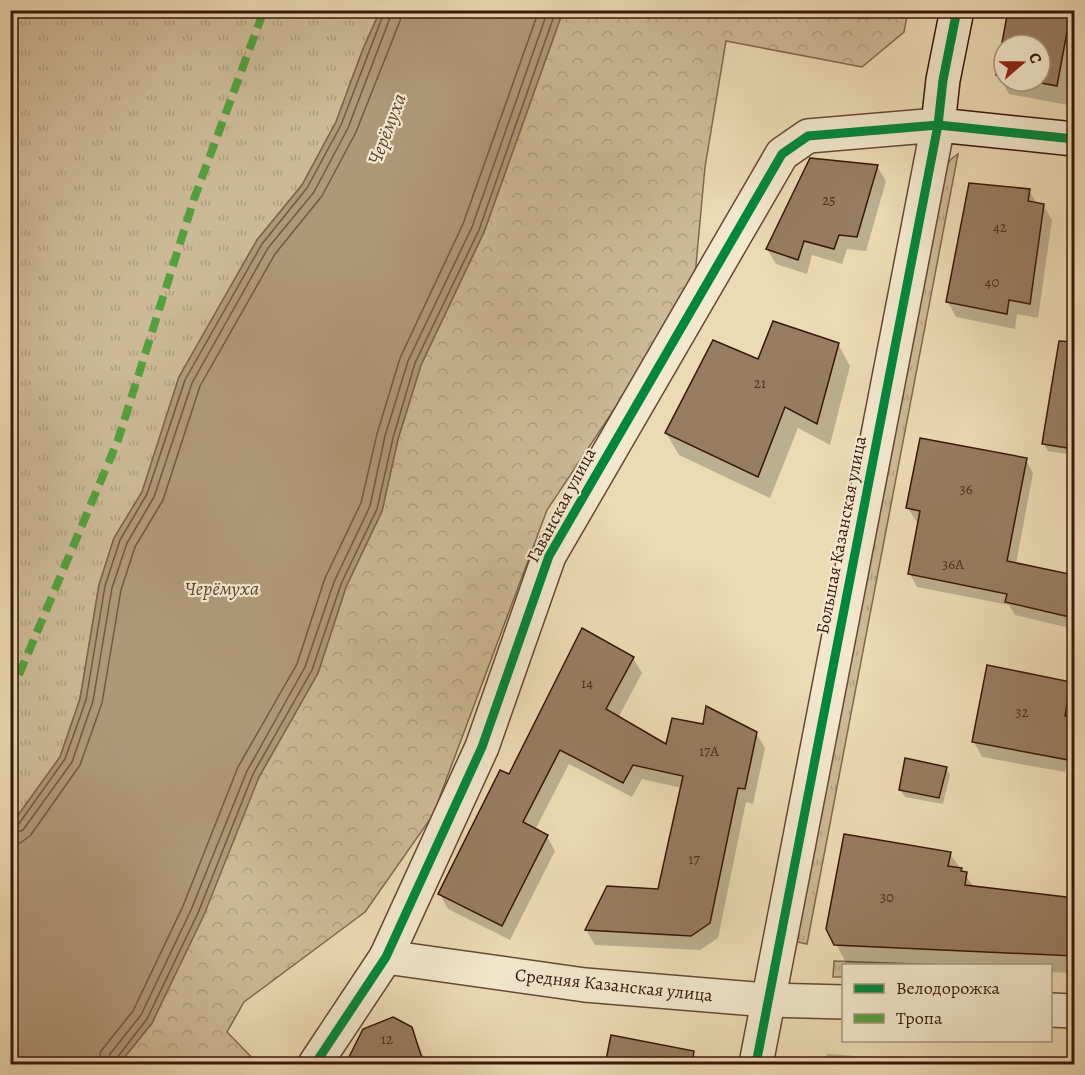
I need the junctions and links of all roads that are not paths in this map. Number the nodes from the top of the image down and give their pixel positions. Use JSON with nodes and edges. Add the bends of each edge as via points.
{"nodes":[{"id":1,"x":957,"y":10,"type":"edge"},
{"id":2,"x":938,"y":125,"type":"junction"},
{"id":3,"x":1074,"y":139,"type":"edge"},
{"id":4,"x":386,"y":957,"type":"junction"},
{"id":5,"x":767,"y":1000,"type":"junction"},
{"id":6,"x":842,"y":1002,"type":"edge"},
{"id":7,"x":1052,"y":1010,"type":"edge"},
{"id":8,"x":1074,"y":1011,"type":"edge"},
{"id":9,"x":315,"y":1065,"type":"edge"},
{"id":10,"x":756,"y":1065,"type":"edge"}],
"edges":[{"from":1,"to":2,"type":"street","name":"Большая Казанская улица"},
{"from":2,"to":3,"type":"street","name":"Гаванская улица"},
{"from":2,"to":4,"type":"street","name":"Гаванская улица","via":[[808,136],[782,154],[549,555],[482,747]]},
{"from":2,"to":5,"type":"street","name":"Большая Казанская улица"},
{"from":4,"to":5,"type":"street","name":"Средняя Казанская улица","via":[[585,985]]},
{"from":4,"to":9,"type":"street","name":"Гаванская улица"},
{"from":5,"to":6,"type":"street","name":"Средняя Казанская улица"},
{"from":5,"to":10,"type":"street","name":"Большая Казанская улица"},
{"from":7,"to":8,"type":"street"}]}
